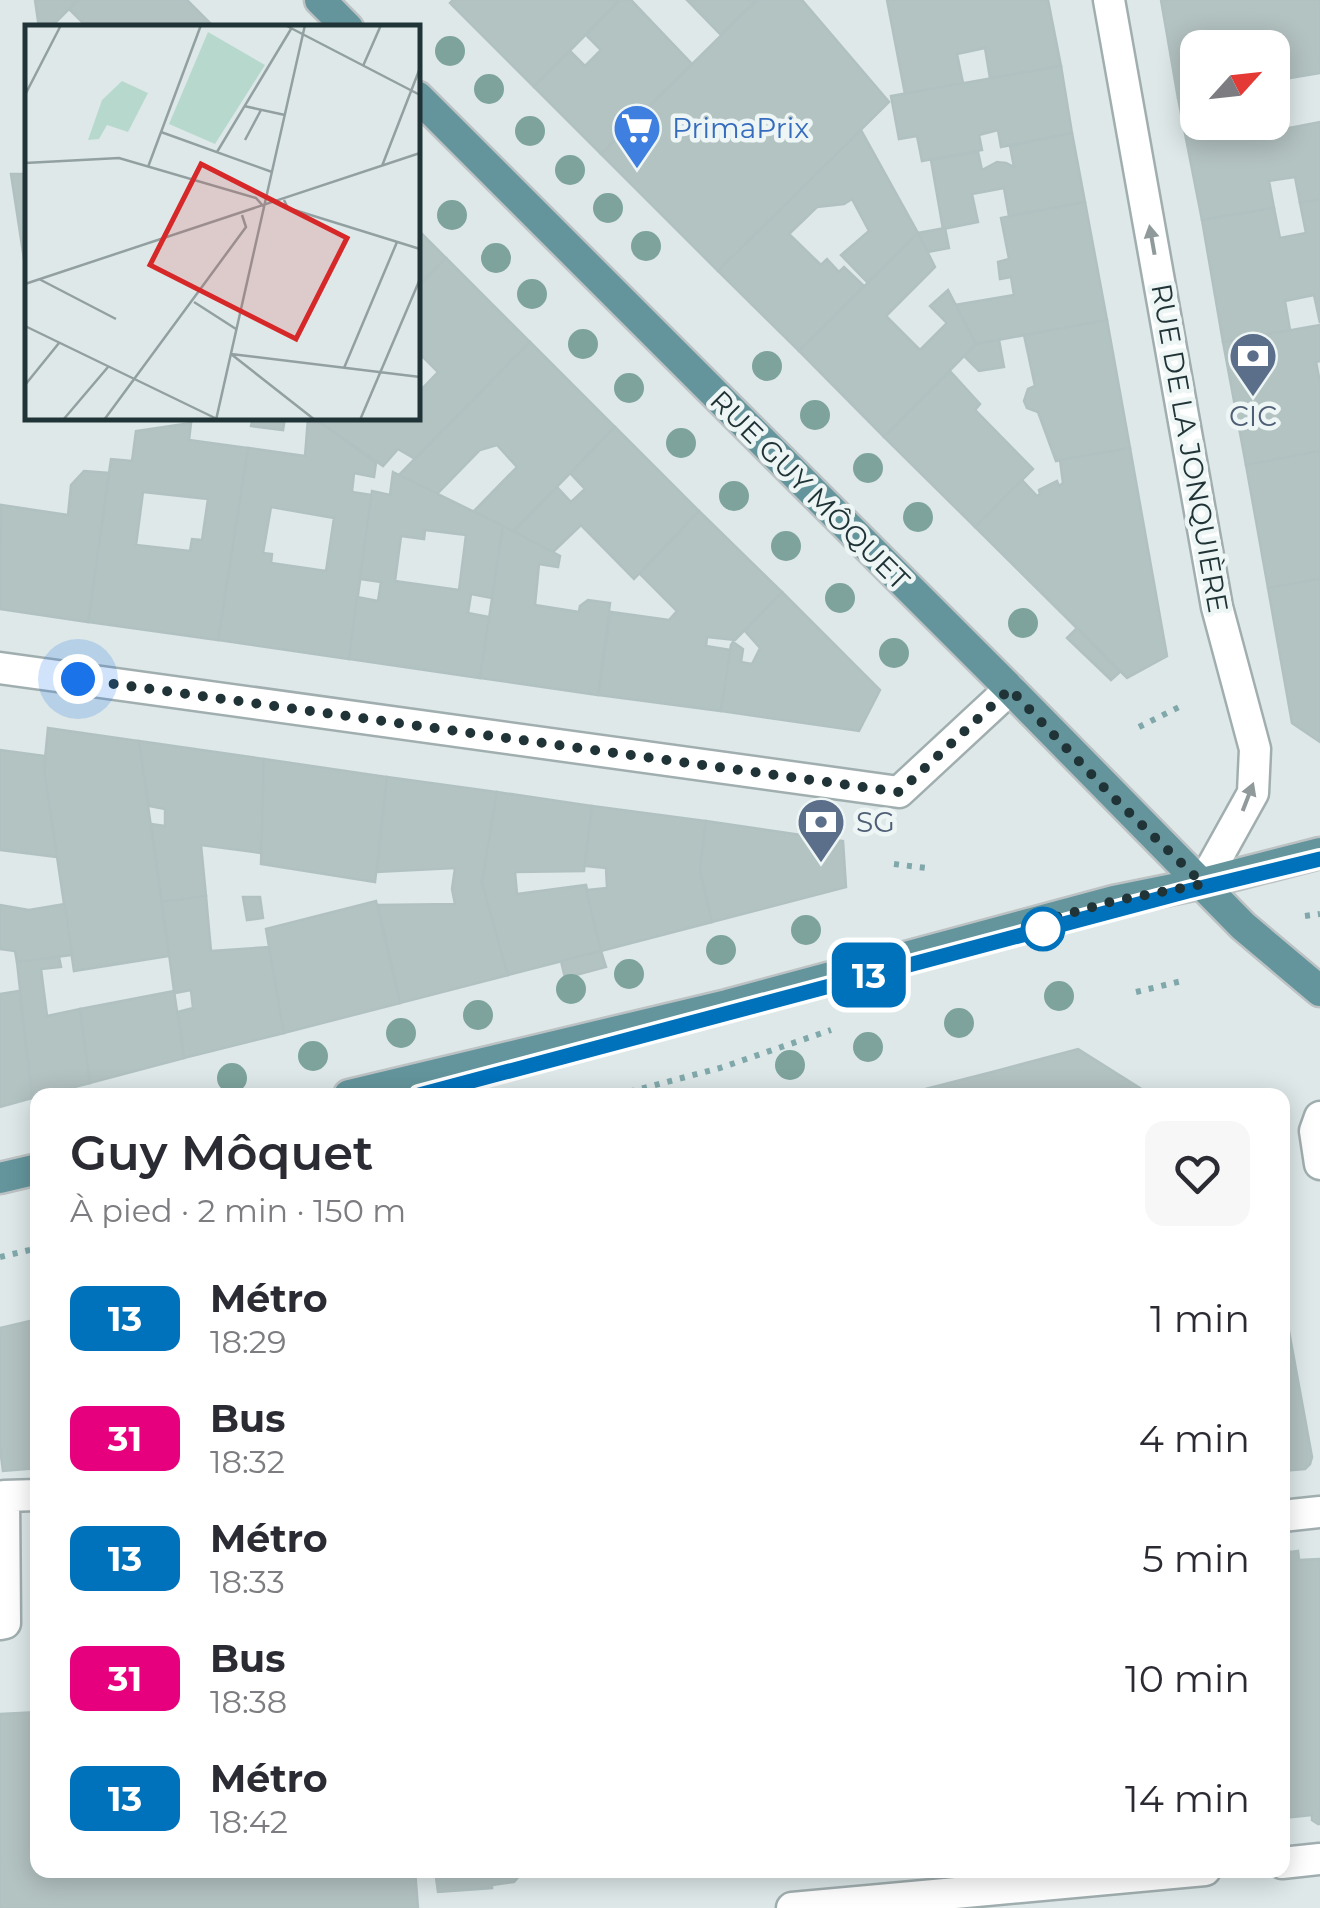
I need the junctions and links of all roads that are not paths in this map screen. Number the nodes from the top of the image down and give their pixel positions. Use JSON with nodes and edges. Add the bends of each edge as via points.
{"nodes":[{"id":1,"x":320,"y":0,"type":"edge"},
{"id":2,"x":1109,"y":0,"type":"edge"},
{"id":3,"x":345,"y":25,"type":"edge"},
{"id":4,"x":420,"y":99,"type":"edge"},
{"id":5,"x":0,"y":668,"type":"edge"},
{"id":6,"x":1010,"y":689,"type":"junction"},
{"id":7,"x":1320,"y":853,"type":"edge"},
{"id":8,"x":1203,"y":884,"type":"junction"},
{"id":9,"x":1320,"y":991,"type":"edge"},
{"id":10,"x":377,"y":1088,"type":"edge"},
{"id":11,"x":1320,"y":1117,"type":"edge"},
{"id":12,"x":1320,"y":1164,"type":"edge"},
{"id":13,"x":30,"y":1171,"type":"edge"},
{"id":14,"x":0,"y":1178,"type":"edge"},
{"id":15,"x":30,"y":1495,"type":"edge"},
{"id":16,"x":1320,"y":1512,"type":"edge"},
{"id":17,"x":1290,"y":1515,"type":"edge"},
{"id":18,"x":0,"y":1624,"type":"edge"},
{"id":19,"x":1320,"y":1860,"type":"edge"},
{"id":20,"x":1290,"y":1862,"type":"edge"},
{"id":21,"x":1118,"y":1878,"type":"edge"},
{"id":22,"x":792,"y":1908,"type":"edge"}],
"edges":[{"from":1,"to":3,"type":"main road"},
{"from":8,"to":2,"type":"street","name":"RUE DE LA JONQUIÈRE","one_way":true,"via":[[1253,793],[1255,749],[1217,606]]},
{"from":4,"to":6,"type":"main road","name":"RUE GUY MÔQUET"},
{"from":5,"to":6,"type":"street","via":[[899,792]]},
{"from":6,"to":8,"type":"main road","name":"RUE GUY MÔQUET"},
{"from":7,"to":8,"type":"main road"},
{"from":8,"to":9,"type":"main road","name":"RUE GUY MÔQUET"},
{"from":8,"to":10,"type":"main road"},
{"from":11,"to":12,"type":"street"},
{"from":13,"to":14,"type":"main road"},
{"from":15,"to":18,"type":"street","via":[[4,1496]]},
{"from":16,"to":17,"type":"street"},
{"from":19,"to":20,"type":"street"},
{"from":21,"to":22,"type":"street"}]}
